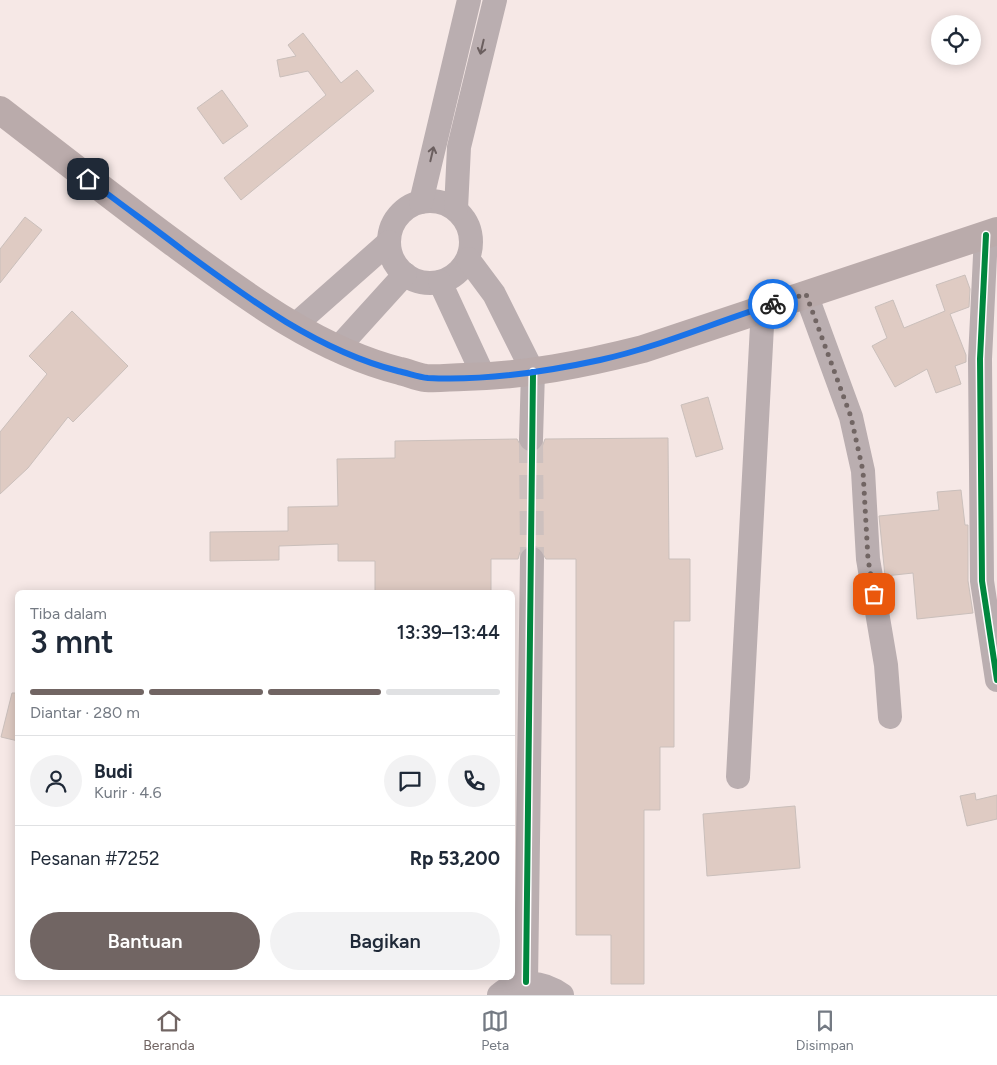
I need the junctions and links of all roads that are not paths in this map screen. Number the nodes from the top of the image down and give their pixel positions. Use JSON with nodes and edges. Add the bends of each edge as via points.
{"nodes":[{"id":1,"x":469,"y":0,"type":"edge"},
{"id":2,"x":495,"y":0,"type":"edge"},
{"id":3,"x":0,"y":110,"type":"edge"},
{"id":4,"x":421,"y":202,"type":"junction"},
{"id":5,"x":456,"y":209,"type":"junction"},
{"id":6,"x":991,"y":233,"type":"edge"},
{"id":7,"x":389,"y":242,"type":"junction"},
{"id":8,"x":468,"y":259,"type":"junction"},
{"id":9,"x":405,"y":274,"type":"junction"},
{"id":10,"x":440,"y":282,"type":"junction"},
{"id":11,"x":806,"y":294,"type":"junction"},
{"id":12,"x":762,"y":307,"type":"junction"},
{"id":13,"x":294,"y":326,"type":"junction"},
{"id":14,"x":338,"y":349,"type":"junction"},
{"id":15,"x":533,"y":372,"type":"junction"},
{"id":16,"x":484,"y":377,"type":"junction"},
{"id":17,"x":531,"y":439,"type":"tunnel mouth"},
{"id":18,"x":532,"y":560,"type":"tunnel mouth"},
{"id":19,"x":997,"y":680,"type":"edge"},
{"id":20,"x":890,"y":717,"type":"dead end"},
{"id":21,"x":738,"y":777,"type":"dead end"},
{"id":22,"x":526,"y":982,"type":"junction"},
{"id":23,"x":499,"y":995,"type":"edge"},
{"id":24,"x":562,"y":995,"type":"edge"}],
"edges":[{"from":4,"to":1,"type":"street","one_way":true},
{"from":2,"to":5,"type":"street","one_way":true,"via":[[459,147]]},
{"from":3,"to":13,"type":"highway","via":[[244,295]]},
{"from":4,"to":5,"type":"street","via":[[439,201]]},
{"from":4,"to":7,"type":"street","via":[[404,210],[393,224]]},
{"from":5,"to":8,"type":"street","via":[[468,223],[472,241]]},
{"from":6,"to":11,"type":"highway"},
{"from":6,"to":19,"type":"street","via":[[980,359],[982,581]]},
{"from":7,"to":9,"type":"street","via":[[393,260]]},
{"from":7,"to":13,"type":"street"},
{"from":8,"to":10,"type":"street","via":[[457,274]]},
{"from":8,"to":15,"type":"street","via":[[494,294]]},
{"from":9,"to":10,"type":"street","via":[[422,282]]},
{"from":9,"to":14,"type":"street"},
{"from":10,"to":16,"type":"street"},
{"from":11,"to":12,"type":"highway"},
{"from":11,"to":20,"type":"street","via":[[851,417],[863,471],[868,559],[886,665]]},
{"from":12,"to":15,"type":"highway","via":[[643,349]]},
{"from":12,"to":21,"type":"street"},
{"from":13,"to":14,"type":"highway"},
{"from":14,"to":16,"type":"highway","via":[[377,365],[426,378]]},
{"from":15,"to":16,"type":"highway"},
{"from":15,"to":17,"type":"street"},
{"from":18,"to":22,"type":"street"},
{"from":22,"to":23,"type":"street"},
{"from":22,"to":24,"type":"street","via":[[552,987]]}]}
